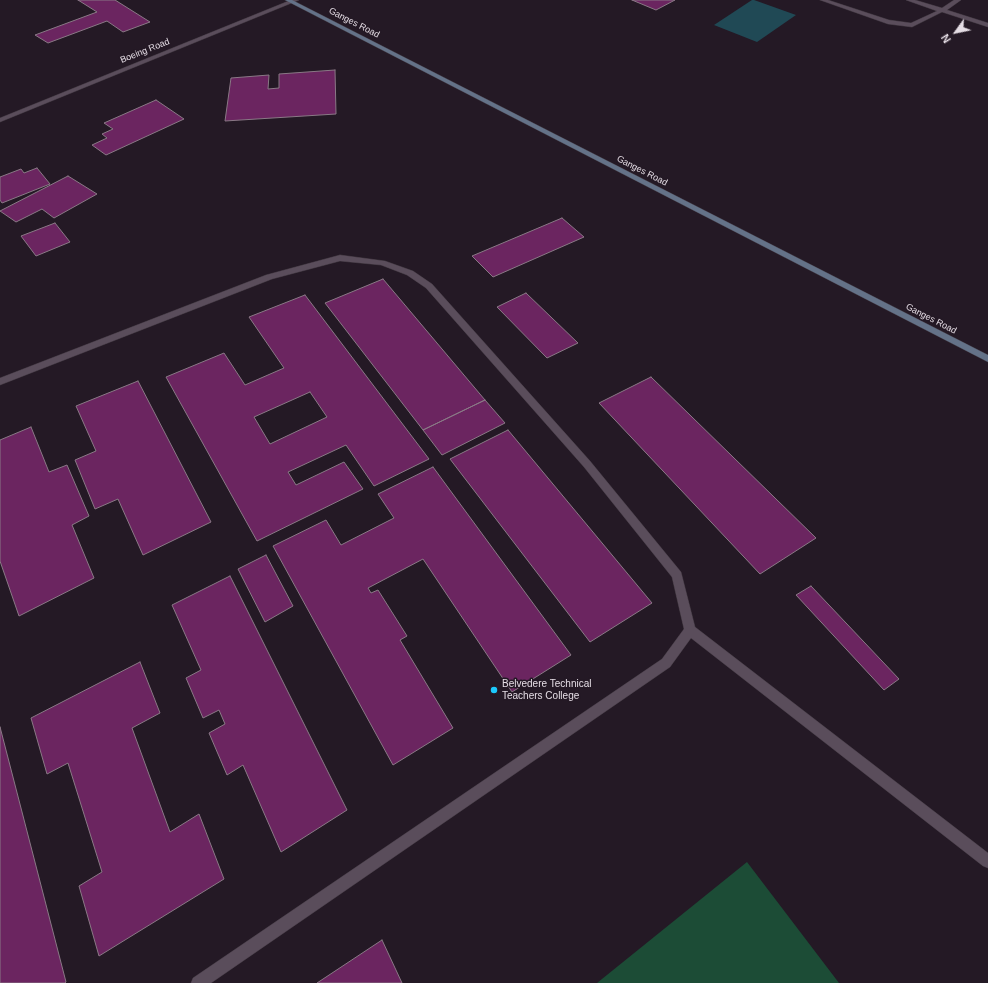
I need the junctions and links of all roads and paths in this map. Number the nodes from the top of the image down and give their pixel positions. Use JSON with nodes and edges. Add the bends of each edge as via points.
{"nodes":[{"id":1,"x":823,"y":0,"type":"edge"},
{"id":2,"x":909,"y":0,"type":"edge"},
{"id":3,"x":958,"y":0,"type":"edge"},
{"id":4,"x":292,"y":1,"type":"edge"},
{"id":5,"x":943,"y":10,"type":"junction"},
{"id":6,"x":988,"y":25,"type":"edge"},
{"id":7,"x":0,"y":120,"type":"edge"},
{"id":8,"x":988,"y":359,"type":"edge"},
{"id":9,"x":0,"y":382,"type":"edge"},
{"id":10,"x":690,"y":630,"type":"junction"},
{"id":11,"x":988,"y":861,"type":"edge"},
{"id":12,"x":198,"y":983,"type":"edge"}],
"edges":[{"from":1,"to":5,"type":"street","via":[[901,25],[912,25]]},
{"from":2,"to":5,"type":"street"},
{"from":3,"to":5,"type":"street"},
{"from":4,"to":7,"type":"street","name":"Boeing Road"},
{"from":4,"to":8,"type":"street","name":"Ganges Road"},
{"from":5,"to":6,"type":"street"},
{"from":9,"to":10,"type":"street","via":[[269,277],[340,258],[382,263],[410,273],[430,286],[587,464],[677,575]]},
{"from":10,"to":11,"type":"street"},
{"from":10,"to":12,"type":"street","via":[[666,663]]}]}
